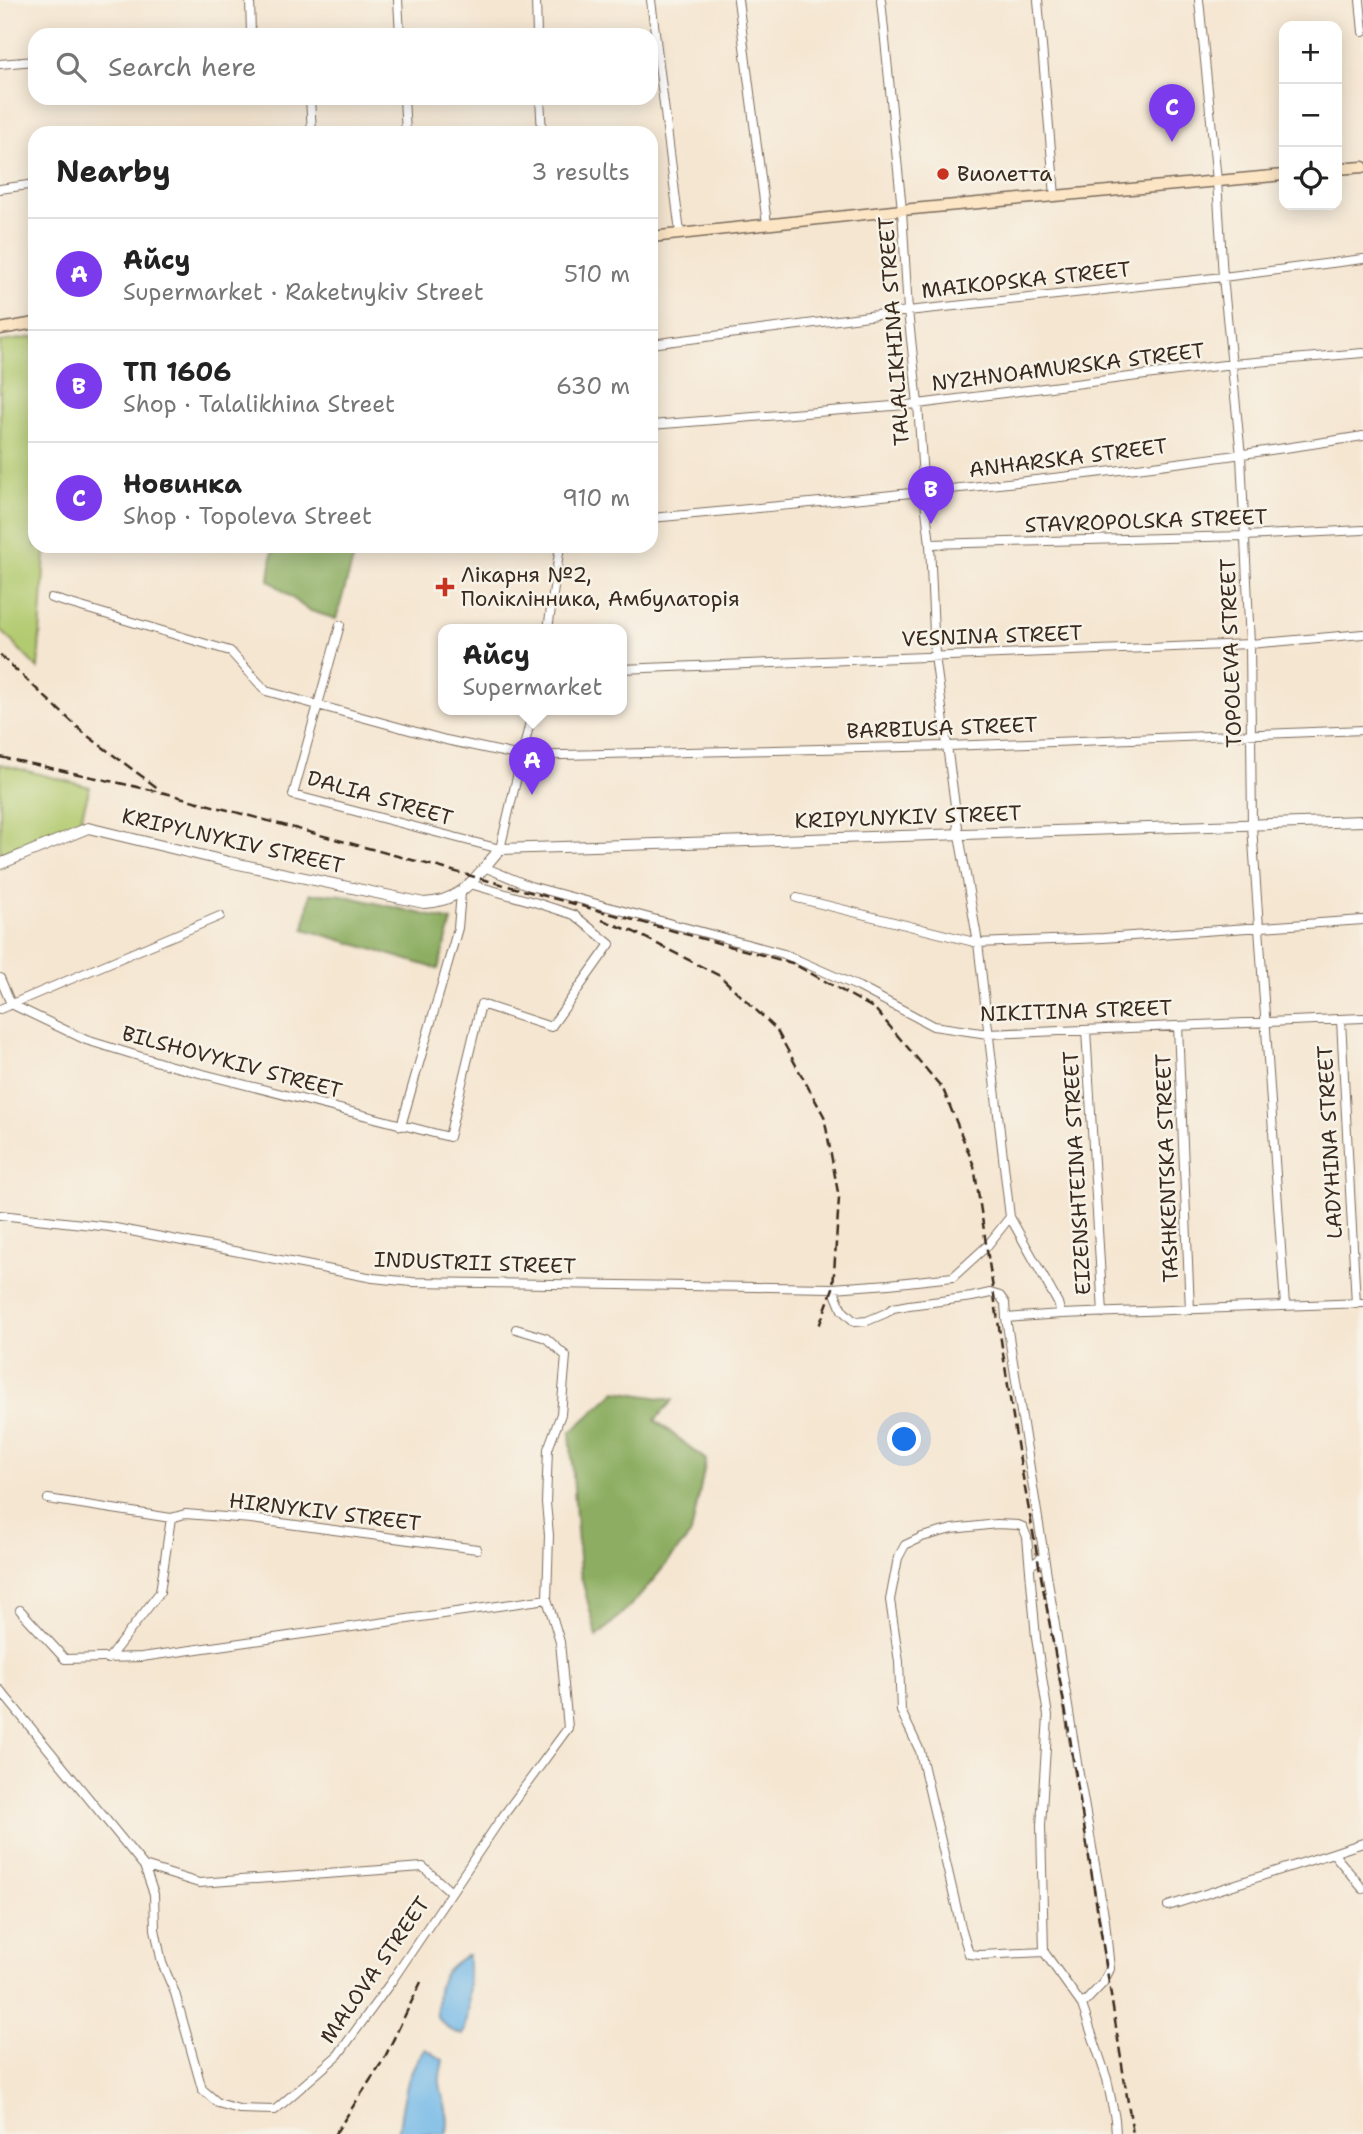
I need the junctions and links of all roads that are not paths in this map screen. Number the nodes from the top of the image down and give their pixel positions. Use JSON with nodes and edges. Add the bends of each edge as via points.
{"nodes":[{"id":1,"x":250,"y":0,"type":"edge"},
{"id":2,"x":398,"y":0,"type":"edge"},
{"id":3,"x":536,"y":0,"type":"edge"},
{"id":4,"x":651,"y":0,"type":"edge"},
{"id":5,"x":737,"y":0,"type":"edge"},
{"id":6,"x":881,"y":0,"type":"edge"},
{"id":7,"x":1038,"y":0,"type":"edge"},
{"id":8,"x":1199,"y":0,"type":"edge"},
{"id":9,"x":1360,"y":0,"type":"edge"},
{"id":10,"x":251,"y":28,"type":"edge"},
{"id":11,"x":400,"y":28,"type":"edge"},
{"id":12,"x":537,"y":28,"type":"edge"},
{"id":13,"x":654,"y":28,"type":"edge"},
{"id":14,"x":1363,"y":32,"type":"edge"},
{"id":15,"x":658,"y":56,"type":"edge"},
{"id":16,"x":28,"y":62,"type":"edge"},
{"id":17,"x":0,"y":64,"type":"edge"},
{"id":18,"x":310,"y":105,"type":"edge"},
{"id":19,"x":404,"y":105,"type":"edge"},
{"id":20,"x":540,"y":105,"type":"edge"},
{"id":21,"x":312,"y":126,"type":"edge"},
{"id":22,"x":406,"y":126,"type":"edge"},
{"id":23,"x":542,"y":126,"type":"edge"},
{"id":24,"x":1363,"y":167,"type":"edge"},
{"id":25,"x":1342,"y":169,"type":"edge"},
{"id":26,"x":1279,"y":175,"type":"edge"},
{"id":27,"x":1217,"y":181,"type":"junction"},
{"id":28,"x":28,"y":185,"type":"edge"},
{"id":29,"x":0,"y":189,"type":"edge"},
{"id":30,"x":1055,"y":196,"type":"junction"},
{"id":31,"x":902,"y":210,"type":"junction"},
{"id":32,"x":766,"y":224,"type":"junction"},
{"id":33,"x":680,"y":233,"type":"junction"},
{"id":34,"x":658,"y":236,"type":"edge"},
{"id":35,"x":1363,"y":260,"type":"edge"},
{"id":36,"x":1223,"y":277,"type":"junction"},
{"id":37,"x":908,"y":310,"type":"junction"},
{"id":38,"x":28,"y":324,"type":"edge"},
{"id":39,"x":0,"y":328,"type":"edge"},
{"id":40,"x":658,"y":343,"type":"edge"},
{"id":41,"x":1363,"y":353,"type":"edge"},
{"id":42,"x":1232,"y":364,"type":"junction"},
{"id":43,"x":918,"y":404,"type":"junction"},
{"id":44,"x":658,"y":424,"type":"edge"},
{"id":45,"x":1363,"y":436,"type":"edge"},
{"id":46,"x":1241,"y":456,"type":"junction"},
{"id":47,"x":923,"y":493,"type":"junction"},
{"id":48,"x":658,"y":516,"type":"edge"},
{"id":49,"x":1363,"y":530,"type":"edge"},
{"id":50,"x":1244,"y":536,"type":"junction"},
{"id":51,"x":930,"y":544,"type":"junction"},
{"id":52,"x":558,"y":553,"type":"edge"},
{"id":53,"x":51,"y":598,"type":"dead end"},
{"id":54,"x":549,"y":624,"type":"edge"},
{"id":55,"x":340,"y":625,"type":"dead end"},
{"id":56,"x":1363,"y":634,"type":"edge"},
{"id":57,"x":1250,"y":644,"type":"junction"},
{"id":58,"x":935,"y":656,"type":"junction"},
{"id":59,"x":627,"y":669,"type":"edge"},
{"id":60,"x":317,"y":706,"type":"junction"},
{"id":61,"x":532,"y":715,"type":"edge"},
{"id":62,"x":1363,"y":730,"type":"edge"},
{"id":63,"x":1251,"y":735,"type":"junction"},
{"id":64,"x":948,"y":746,"type":"junction"},
{"id":65,"x":522,"y":756,"type":"junction"},
{"id":66,"x":1363,"y":821,"type":"edge"},
{"id":67,"x":1252,"y":826,"type":"junction"},
{"id":68,"x":958,"y":835,"type":"junction"},
{"id":69,"x":500,"y":849,"type":"junction"},
{"id":70,"x":0,"y":864,"type":"edge"},
{"id":71,"x":484,"y":867,"type":"junction"},
{"id":72,"x":470,"y":884,"type":"junction"},
{"id":73,"x":461,"y":893,"type":"junction"},
{"id":74,"x":797,"y":898,"type":"dead end"},
{"id":75,"x":220,"y":916,"type":"dead end"},
{"id":76,"x":1363,"y":920,"type":"edge"},
{"id":77,"x":1258,"y":926,"type":"junction"},
{"id":78,"x":978,"y":943,"type":"junction"},
{"id":79,"x":0,"y":978,"type":"edge"},
{"id":80,"x":11,"y":1004,"type":"junction"},
{"id":81,"x":0,"y":1009,"type":"edge"},
{"id":82,"x":1363,"y":1018,"type":"edge"},
{"id":83,"x":1341,"y":1020,"type":"junction"},
{"id":84,"x":1265,"y":1021,"type":"junction"},
{"id":85,"x":1178,"y":1026,"type":"junction"},
{"id":86,"x":1086,"y":1030,"type":"junction"},
{"id":87,"x":988,"y":1034,"type":"junction"},
{"id":88,"x":401,"y":1126,"type":"junction"},
{"id":89,"x":0,"y":1215,"type":"edge"},
{"id":90,"x":1010,"y":1217,"type":"junction"},
{"id":91,"x":832,"y":1288,"type":"junction"},
{"id":92,"x":1360,"y":1303,"type":"edge"},
{"id":93,"x":1285,"y":1306,"type":"junction"},
{"id":94,"x":1190,"y":1310,"type":"junction"},
{"id":95,"x":1103,"y":1313,"type":"junction"},
{"id":96,"x":1061,"y":1314,"type":"junction"},
{"id":97,"x":1006,"y":1318,"type":"junction"},
{"id":98,"x":516,"y":1329,"type":"dead end"},
{"id":99,"x":48,"y":1499,"type":"dead end"},
{"id":100,"x":170,"y":1518,"type":"junction"},
{"id":101,"x":477,"y":1549,"type":"dead end"},
{"id":102,"x":1044,"y":1556,"type":"junction"},
{"id":103,"x":1030,"y":1566,"type":"junction"},
{"id":104,"x":547,"y":1599,"type":"junction"},
{"id":105,"x":20,"y":1610,"type":"dead end"},
{"id":106,"x":107,"y":1659,"type":"junction"},
{"id":107,"x":0,"y":1690,"type":"edge"},
{"id":108,"x":1363,"y":1843,"type":"edge"},
{"id":109,"x":1333,"y":1853,"type":"junction"},
{"id":110,"x":144,"y":1866,"type":"junction"},
{"id":111,"x":1363,"y":1889,"type":"edge"},
{"id":112,"x":451,"y":1892,"type":"junction"},
{"id":113,"x":1168,"y":1906,"type":"dead end"},
{"id":114,"x":1044,"y":1952,"type":"junction"},
{"id":115,"x":1082,"y":2005,"type":"junction"},
{"id":116,"x":1116,"y":2134,"type":"edge"}],
"edges":[{"from":1,"to":10,"type":"street"},
{"from":2,"to":11,"type":"street"},
{"from":3,"to":12,"type":"street"},
{"from":4,"to":13,"type":"street"},
{"from":5,"to":32,"type":"street"},
{"from":6,"to":31,"type":"street","name":"TALALIKHINA STREET"},
{"from":7,"to":30,"type":"street"},
{"from":8,"to":27,"type":"street","name":"TOPOLEVA STREET"},
{"from":9,"to":14,"type":"street"},
{"from":15,"to":33,"type":"street"},
{"from":16,"to":17,"type":"street"},
{"from":18,"to":21,"type":"street"},
{"from":19,"to":22,"type":"street"},
{"from":20,"to":23,"type":"street"},
{"from":24,"to":25,"type":"main road"},
{"from":26,"to":27,"type":"main road"},
{"from":27,"to":30,"type":"main road"},
{"from":27,"to":36,"type":"street","name":"TOPOLEVA STREET"},
{"from":28,"to":29,"type":"street"},
{"from":30,"to":31,"type":"main road"},
{"from":31,"to":32,"type":"main road"},
{"from":31,"to":37,"type":"street","name":"TALALIKHINA STREET"},
{"from":32,"to":33,"type":"main road"},
{"from":33,"to":34,"type":"main road"},
{"from":35,"to":36,"type":"street","name":"MAIKOPSKA STREET"},
{"from":36,"to":37,"type":"street","name":"MAIKOPSKA STREET"},
{"from":36,"to":42,"type":"street","name":"TOPOLEVA STREET"},
{"from":37,"to":40,"type":"street","name":"MAIKOPSKA STREET"},
{"from":37,"to":43,"type":"street","name":"TALALIKHINA STREET"},
{"from":38,"to":39,"type":"main road"},
{"from":41,"to":42,"type":"street","name":"NYZHNOAMURSKA STREET"},
{"from":42,"to":43,"type":"street","name":"NYZHNOAMURSKA STREET"},
{"from":42,"to":46,"type":"street","name":"TOPOLEVA STREET"},
{"from":43,"to":44,"type":"street","name":"NYZHNOAMURSKA STREET"},
{"from":43,"to":47,"type":"street","name":"TALALIKHINA STREET"},
{"from":45,"to":46,"type":"street","name":"ANHARSKA STREET"},
{"from":46,"to":47,"type":"street","name":"ANHARSKA STREET"},
{"from":46,"to":50,"type":"street","name":"TOPOLEVA STREET"},
{"from":47,"to":48,"type":"street","name":"ANHARSKA STREET"},
{"from":47,"to":51,"type":"street","name":"TALALIKHINA STREET"},
{"from":49,"to":50,"type":"street","name":"STAVROPOLSKA STREET"},
{"from":50,"to":51,"type":"street","name":"STAVROPOLSKA STREET"},
{"from":50,"to":57,"type":"street","name":"TOPOLEVA STREET"},
{"from":51,"to":58,"type":"street","name":"TALALIKHINA STREET"},
{"from":52,"to":54,"type":"street"},
{"from":53,"to":60,"type":"street","via":[[230,651],[266,691]]},
{"from":55,"to":60,"type":"street","name":"DALIA STREET"},
{"from":56,"to":57,"type":"street","name":"VESNINA STREET"},
{"from":57,"to":58,"type":"street","name":"VESNINA STREET"},
{"from":57,"to":63,"type":"street","name":"TOPOLEVA STREET"},
{"from":58,"to":59,"type":"street","name":"VESNINA STREET"},
{"from":58,"to":64,"type":"street","name":"TALALIKHINA STREET"},
{"from":60,"to":65,"type":"street"},
{"from":60,"to":69,"type":"street","name":"DALIA STREET","via":[[293,795]]},
{"from":61,"to":65,"type":"street"},
{"from":62,"to":63,"type":"street","name":"BARBIUSA STREET"},
{"from":63,"to":64,"type":"street","name":"BARBIUSA STREET"},
{"from":63,"to":67,"type":"street","name":"TOPOLEVA STREET"},
{"from":64,"to":65,"type":"street","name":"BARBIUSA STREET"},
{"from":64,"to":68,"type":"street","name":"TALALIKHINA STREET"},
{"from":65,"to":69,"type":"street"},
{"from":66,"to":67,"type":"street","name":"KRIPYLNYKIV STREET"},
{"from":67,"to":68,"type":"street","name":"KRIPYLNYKIV STREET"},
{"from":67,"to":77,"type":"street","name":"TOPOLEVA STREET"},
{"from":68,"to":69,"type":"street","name":"KRIPYLNYKIV STREET"},
{"from":68,"to":78,"type":"street","name":"TALALIKHINA STREET"},
{"from":69,"to":71,"type":"street","name":"KRIPYLNYKIV STREET"},
{"from":70,"to":73,"type":"street","name":"KRIPYLNYKIV STREET","via":[[88,828],[424,903]]},
{"from":71,"to":72,"type":"street","name":"KRIPYLNYKIV STREET"},
{"from":71,"to":87,"type":"street","name":"NIKITINA STREET","via":[[530,886],[784,954],[933,1026]]},
{"from":72,"to":73,"type":"street","name":"KRIPYLNYKIV STREET"},
{"from":72,"to":88,"type":"street","name":"BILSHOVYKIV STREET","via":[[574,915],[610,944],[551,1027],[481,1004],[449,1137]]},
{"from":73,"to":88,"type":"street","via":[[458,928]]},
{"from":74,"to":78,"type":"street"},
{"from":75,"to":80,"type":"street"},
{"from":76,"to":77,"type":"street"},
{"from":77,"to":78,"type":"street","via":[[1102,939]]},
{"from":77,"to":84,"type":"street","name":"TOPOLEVA STREET"},
{"from":78,"to":87,"type":"street","name":"TALALIKHINA STREET"},
{"from":79,"to":80,"type":"street"},
{"from":80,"to":81,"type":"street"},
{"from":80,"to":88,"type":"street","name":"BILSHOVYKIV STREET","via":[[86,1040]]},
{"from":82,"to":83,"type":"street","name":"NIKITINA STREET"},
{"from":83,"to":84,"type":"street","name":"NIKITINA STREET"},
{"from":83,"to":92,"type":"street","name":"LADYHINA STREET"},
{"from":84,"to":85,"type":"street","name":"NIKITINA STREET"},
{"from":84,"to":93,"type":"street","name":"TOPOLEVA STREET"},
{"from":85,"to":86,"type":"street","name":"NIKITINA STREET"},
{"from":85,"to":94,"type":"street","name":"TASHKENTSKA STREET"},
{"from":86,"to":87,"type":"street","name":"NIKITINA STREET"},
{"from":86,"to":95,"type":"street","name":"EIZENSHTEINA STREET"},
{"from":87,"to":90,"type":"street","name":"TALALIKHINA STREET"},
{"from":89,"to":91,"type":"street","name":"INDUSTRII STREET","via":[[110,1227],[412,1283]]},
{"from":90,"to":91,"type":"street","name":"INDUSTRII STREET","via":[[953,1277]]},
{"from":90,"to":96,"type":"street"},
{"from":91,"to":97,"type":"street","via":[[842,1310],[855,1322],[901,1306],[990,1293],[1005,1303]]},
{"from":92,"to":93,"type":"street"},
{"from":93,"to":94,"type":"street"},
{"from":94,"to":95,"type":"street"},
{"from":95,"to":96,"type":"street"},
{"from":96,"to":97,"type":"street"},
{"from":97,"to":102,"type":"street"},
{"from":98,"to":104,"type":"street","name":"MALOVA STREET","via":[[546,1338],[566,1356],[561,1414],[548,1449]]},
{"from":99,"to":100,"type":"street","name":"HIRNYKIV STREET"},
{"from":100,"to":101,"type":"street","name":"HIRNYKIV STREET","via":[[185,1514],[251,1519]]},
{"from":100,"to":106,"type":"street","via":[[160,1592]]},
{"from":102,"to":103,"type":"street"},
{"from":102,"to":115,"type":"street","via":[[1110,1969]]},
{"from":103,"to":114,"type":"street","via":[[1048,1716],[1041,1826]]},
{"from":103,"to":114,"type":"street","via":[[1027,1537],[1018,1525],[952,1529],[905,1545],[890,1600],[901,1711],[920,1751],[969,1954]]},
{"from":104,"to":106,"type":"street","via":[[258,1642]]},
{"from":104,"to":112,"type":"street","name":"MALOVA STREET","via":[[560,1642],[568,1728]]},
{"from":105,"to":106,"type":"street","via":[[65,1659]]},
{"from":107,"to":110,"type":"street","name":"MALOVA STREET"},
{"from":108,"to":109,"type":"street"},
{"from":109,"to":111,"type":"street"},
{"from":109,"to":113,"type":"street"},
{"from":110,"to":112,"type":"street","name":"MALOVA STREET","via":[[199,1883],[423,1867]]},
{"from":110,"to":112,"type":"street","name":"MALOVA STREET","via":[[154,1894],[162,1963],[202,2089],[218,2104],[239,2109],[275,2110],[338,2055]]},
{"from":114,"to":115,"type":"street"},
{"from":115,"to":116,"type":"street","via":[[1107,2079]]}]}
